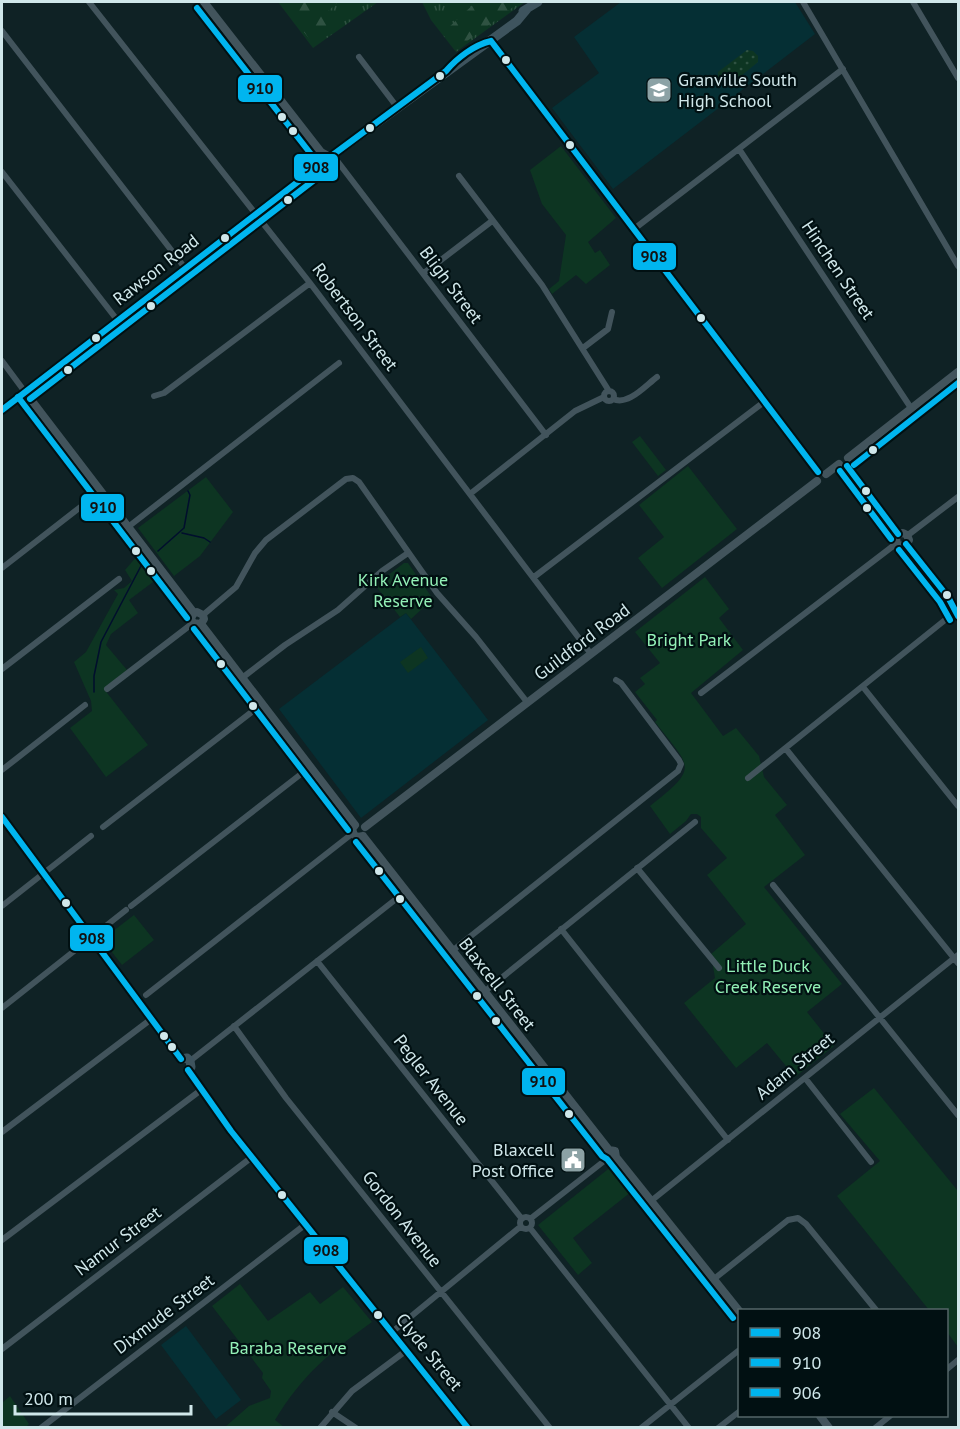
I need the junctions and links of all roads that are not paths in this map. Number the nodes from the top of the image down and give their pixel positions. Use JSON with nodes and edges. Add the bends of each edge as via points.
{"nodes":[{"id":1,"x":89,"y":2,"type":"edge"},
{"id":2,"x":204,"y":2,"type":"edge"},
{"id":3,"x":538,"y":2,"type":"edge"},
{"id":4,"x":802,"y":2,"type":"edge"},
{"id":5,"x":913,"y":2,"type":"edge"},
{"id":6,"x":527,"y":9,"type":"junction"},
{"id":7,"x":508,"y":20,"type":"junction"},
{"id":8,"x":2,"y":31,"type":"edge"},
{"id":9,"x":491,"y":41,"type":"junction"},
{"id":10,"x":359,"y":57,"type":"dead end"},
{"id":11,"x":460,"y":57,"type":"junction"},
{"id":12,"x":843,"y":69,"type":"junction"},
{"id":13,"x":446,"y":71,"type":"junction"},
{"id":14,"x":958,"y":78,"type":"edge"},
{"id":15,"x":398,"y":107,"type":"junction"},
{"id":16,"x":739,"y":149,"type":"junction"},
{"id":17,"x":330,"y":157,"type":"junction"},
{"id":18,"x":2,"y":172,"type":"edge"},
{"id":19,"x":459,"y":176,"type":"dead end"},
{"id":20,"x":256,"y":214,"type":"junction"},
{"id":21,"x":492,"y":220,"type":"junction"},
{"id":22,"x":634,"y":230,"type":"junction"},
{"id":23,"x":958,"y":266,"type":"edge"},
{"id":24,"x":184,"y":268,"type":"junction"},
{"id":25,"x":424,"y":273,"type":"junction"},
{"id":26,"x":310,"y":283,"type":"junction"},
{"id":27,"x":612,"y":312,"type":"dead end"},
{"id":28,"x":118,"y":321,"type":"junction"},
{"id":29,"x":583,"y":348,"type":"junction"},
{"id":30,"x":2,"y":361,"type":"edge"},
{"id":31,"x":339,"y":363,"type":"dead end"},
{"id":32,"x":958,"y":372,"type":"edge"},
{"id":33,"x":657,"y":377,"type":"dead end"},
{"id":34,"x":25,"y":392,"type":"junction"},
{"id":35,"x":607,"y":394,"type":"junction"},
{"id":36,"x":154,"y":396,"type":"dead end"},
{"id":37,"x":764,"y":402,"type":"junction"},
{"id":38,"x":911,"y":408,"type":"junction"},
{"id":39,"x":2,"y":410,"type":"edge"},
{"id":40,"x":546,"y":435,"type":"junction"},
{"id":41,"x":845,"y":463,"type":"junction"},
{"id":42,"x":820,"y":476,"type":"junction"},
{"id":43,"x":470,"y":494,"type":"junction"},
{"id":44,"x":958,"y":496,"type":"edge"},
{"id":45,"x":83,"y":505,"type":"dead end"},
{"id":46,"x":128,"y":527,"type":"junction"},
{"id":47,"x":898,"y":534,"type":"junction"},
{"id":48,"x":907,"y":540,"type":"junction"},
{"id":49,"x":897,"y":543,"type":"junction"},
{"id":50,"x":408,"y":553,"type":"junction"},
{"id":51,"x":2,"y":568,"type":"edge"},
{"id":52,"x":534,"y":577,"type":"junction"},
{"id":53,"x":119,"y":579,"type":"dead end"},
{"id":54,"x":198,"y":614,"type":"junction"},
{"id":55,"x":957,"y":614,"type":"edge"},
{"id":56,"x":197,"y":623,"type":"junction"},
{"id":57,"x":591,"y":654,"type":"junction"},
{"id":58,"x":2,"y":669,"type":"edge"},
{"id":59,"x":242,"y":678,"type":"junction"},
{"id":60,"x":616,"y":680,"type":"dead end"},
{"id":61,"x":863,"y":687,"type":"junction"},
{"id":62,"x":106,"y":689,"type":"dead end"},
{"id":63,"x":701,"y":693,"type":"dead end"},
{"id":64,"x":527,"y":702,"type":"junction"},
{"id":65,"x":262,"y":704,"type":"junction"},
{"id":66,"x":85,"y":705,"type":"dead end"},
{"id":67,"x":786,"y":748,"type":"junction"},
{"id":68,"x":310,"y":767,"type":"junction"},
{"id":69,"x":2,"y":770,"type":"edge"},
{"id":70,"x":748,"y":778,"type":"dead end"},
{"id":71,"x":958,"y":806,"type":"edge"},
{"id":72,"x":2,"y":817,"type":"edge"},
{"id":73,"x":695,"y":822,"type":"dead end"},
{"id":74,"x":103,"y":827,"type":"dead end"},
{"id":75,"x":354,"y":829,"type":"junction"},
{"id":76,"x":364,"y":832,"type":"junction"},
{"id":77,"x":91,"y":836,"type":"dead end"},
{"id":78,"x":637,"y":868,"type":"junction"},
{"id":79,"x":44,"y":874,"type":"junction"},
{"id":80,"x":773,"y":885,"type":"dead end"},
{"id":81,"x":405,"y":892,"type":"junction"},
{"id":82,"x":2,"y":906,"type":"edge"},
{"id":83,"x":561,"y":929,"type":"junction"},
{"id":84,"x":91,"y":939,"type":"junction"},
{"id":85,"x":452,"y":951,"type":"junction"},
{"id":86,"x":957,"y":959,"type":"edge"},
{"id":87,"x":317,"y":961,"type":"junction"},
{"id":88,"x":719,"y":968,"type":"dead end"},
{"id":89,"x":484,"y":992,"type":"junction"},
{"id":90,"x":146,"y":995,"type":"dead end"},
{"id":91,"x":2,"y":1008,"type":"edge"},
{"id":92,"x":880,"y":1018,"type":"junction"},
{"id":93,"x":150,"y":1020,"type":"junction"},
{"id":94,"x":234,"y":1026,"type":"junction"},
{"id":95,"x":186,"y":1063,"type":"junction"},
{"id":96,"x":805,"y":1078,"type":"junction"},
{"id":97,"x":201,"y":1090,"type":"junction"},
{"id":98,"x":958,"y":1115,"type":"edge"},
{"id":99,"x":2,"y":1132,"type":"edge"},
{"id":100,"x":728,"y":1140,"type":"junction"},
{"id":101,"x":611,"y":1155,"type":"junction"},
{"id":102,"x":252,"y":1157,"type":"junction"},
{"id":103,"x":871,"y":1162,"type":"dead end"},
{"id":104,"x":651,"y":1201,"type":"junction"},
{"id":105,"x":522,"y":1219,"type":"junction"},
{"id":106,"x":530,"y":1220,"type":"junction"},
{"id":107,"x":306,"y":1224,"type":"junction"},
{"id":108,"x":520,"y":1227,"type":"junction"},
{"id":109,"x":530,"y":1228,"type":"junction"},
{"id":110,"x":2,"y":1240,"type":"edge"},
{"id":111,"x":714,"y":1279,"type":"junction"},
{"id":112,"x":441,"y":1292,"type":"junction"},
{"id":113,"x":738,"y":1309,"type":"edge"},
{"id":114,"x":874,"y":1309,"type":"edge"},
{"id":115,"x":392,"y":1332,"type":"junction"},
{"id":116,"x":2,"y":1348,"type":"edge"},
{"id":117,"x":406,"y":1350,"type":"junction"},
{"id":118,"x":738,"y":1351,"type":"edge"},
{"id":119,"x":670,"y":1404,"type":"junction"},
{"id":120,"x":332,"y":1412,"type":"junction"},
{"id":121,"x":738,"y":1413,"type":"edge"},
{"id":122,"x":889,"y":1417,"type":"edge"},
{"id":123,"x":41,"y":1428,"type":"edge"},
{"id":124,"x":320,"y":1428,"type":"edge"},
{"id":125,"x":356,"y":1428,"type":"edge"},
{"id":126,"x":468,"y":1428,"type":"edge"},
{"id":127,"x":550,"y":1428,"type":"edge"},
{"id":128,"x":641,"y":1428,"type":"edge"},
{"id":129,"x":689,"y":1428,"type":"edge"},
{"id":130,"x":718,"y":1428,"type":"edge"},
{"id":131,"x":875,"y":1428,"type":"edge"}],
"edges":[{"from":1,"to":20,"type":"street","name":"Robertson Street"},
{"from":2,"to":17,"type":"street","via":[[321,152]]},
{"from":3,"to":6,"type":"main road","name":"Rawson Road"},
{"from":4,"to":12,"type":"street"},
{"from":5,"to":14,"type":"street"},
{"from":6,"to":7,"type":"main road","name":"Rawson Road"},
{"from":6,"to":9,"type":"main road","name":"Rawson Road"},
{"from":7,"to":9,"type":"main road"},
{"from":7,"to":11,"type":"main road","name":"Rawson Road"},
{"from":8,"to":24,"type":"street"},
{"from":9,"to":11,"type":"main road"},
{"from":9,"to":13,"type":"main road","name":"Rawson Road"},
{"from":9,"to":22,"type":"street"},
{"from":10,"to":15,"type":"street"},
{"from":11,"to":13,"type":"main road","name":"Rawson Road"},
{"from":12,"to":16,"type":"street"},
{"from":12,"to":23,"type":"street"},
{"from":13,"to":15,"type":"main road","name":"Rawson Road"},
{"from":15,"to":17,"type":"main road","name":"Rawson Road"},
{"from":16,"to":22,"type":"street"},
{"from":16,"to":38,"type":"street","name":"Hinchen Street"},
{"from":17,"to":20,"type":"main road","name":"Rawson Road"},
{"from":17,"to":25,"type":"street","name":"Bligh Street","via":[[338,162]]},
{"from":18,"to":28,"type":"street"},
{"from":19,"to":21,"type":"street"},
{"from":20,"to":24,"type":"main road","name":"Rawson Road"},
{"from":20,"to":26,"type":"street","name":"Robertson Street"},
{"from":21,"to":25,"type":"street"},
{"from":21,"to":29,"type":"street","via":[[542,285]]},
{"from":22,"to":37,"type":"street"},
{"from":24,"to":28,"type":"main road","name":"Rawson Road"},
{"from":25,"to":40,"type":"street","name":"Bligh Street"},
{"from":26,"to":36,"type":"street","via":[[164,393]]},
{"from":26,"to":43,"type":"street","name":"Robertson Street"},
{"from":27,"to":29,"type":"street","via":[[608,329]]},
{"from":28,"to":34,"type":"main road","name":"Rawson Road"},
{"from":29,"to":35,"type":"street"},
{"from":30,"to":34,"type":"street"},
{"from":31,"to":46,"type":"street"},
{"from":32,"to":38,"type":"street","name":"Guildford Road"},
{"from":33,"to":35,"type":"street","via":[[626,400],[609,401]]},
{"from":34,"to":39,"type":"main road","name":"Rawson Road"},
{"from":34,"to":46,"type":"street"},
{"from":35,"to":40,"type":"street","via":[[578,409]]},
{"from":37,"to":42,"type":"street"},
{"from":37,"to":52,"type":"street"},
{"from":38,"to":41,"type":"street","name":"Guildford Road"},
{"from":40,"to":43,"type":"street"},
{"from":41,"to":42,"type":"street","name":"Guildford Road"},
{"from":41,"to":47,"type":"street"},
{"from":42,"to":57,"type":"street","name":"Guildford Road"},
{"from":43,"to":52,"type":"street","name":"Robertson Street"},
{"from":44,"to":48,"type":"street"},
{"from":45,"to":51,"type":"street"},
{"from":46,"to":54,"type":"street"},
{"from":47,"to":48,"type":"street","via":[[903,533]]},
{"from":47,"to":49,"type":"street"},
{"from":48,"to":49,"type":"street","via":[[902,546]]},
{"from":48,"to":55,"type":"street"},
{"from":49,"to":63,"type":"street"},
{"from":50,"to":54,"type":"street","via":[[359,482],[346,479],[266,540],[236,587]]},
{"from":50,"to":59,"type":"street"},
{"from":50,"to":64,"type":"street"},
{"from":52,"to":57,"type":"street","name":"Robertson Street"},
{"from":53,"to":58,"type":"street"},
{"from":54,"to":56,"type":"street","via":[[204,619]]},
{"from":55,"to":61,"type":"street"},
{"from":56,"to":59,"type":"street"},
{"from":56,"to":62,"type":"street"},
{"from":57,"to":64,"type":"street","name":"Guildford Road"},
{"from":59,"to":65,"type":"street"},
{"from":60,"to":85,"type":"street","via":[[679,760],[680,768]]},
{"from":61,"to":67,"type":"street"},
{"from":61,"to":71,"type":"street"},
{"from":64,"to":76,"type":"street","name":"Guildford Road"},
{"from":65,"to":68,"type":"street"},
{"from":65,"to":74,"type":"street"},
{"from":66,"to":69,"type":"street"},
{"from":67,"to":70,"type":"street"},
{"from":67,"to":86,"type":"street"},
{"from":68,"to":75,"type":"street"},
{"from":68,"to":84,"type":"street"},
{"from":72,"to":79,"type":"main road","name":"Clyde Street"},
{"from":73,"to":78,"type":"street"},
{"from":75,"to":76,"type":"street","via":[[359,824]]},
{"from":75,"to":76,"type":"street","via":[[356,837]]},
{"from":75,"to":90,"type":"street"},
{"from":76,"to":81,"type":"street","name":"Blaxcell Street"},
{"from":77,"to":79,"type":"street"},
{"from":78,"to":83,"type":"street"},
{"from":78,"to":88,"type":"street"},
{"from":79,"to":82,"type":"street"},
{"from":79,"to":84,"type":"main road","name":"Clyde Street"},
{"from":80,"to":92,"type":"street"},
{"from":81,"to":85,"type":"street","name":"Blaxcell Street"},
{"from":81,"to":87,"type":"street"},
{"from":83,"to":89,"type":"street"},
{"from":83,"to":100,"type":"street"},
{"from":84,"to":91,"type":"street"},
{"from":84,"to":93,"type":"main road","name":"Clyde Street"},
{"from":85,"to":89,"type":"street","name":"Blaxcell Street"},
{"from":86,"to":92,"type":"street","name":"Adam Street"},
{"from":87,"to":94,"type":"street"},
{"from":87,"to":105,"type":"street","name":"Pegler Avenue"},
{"from":89,"to":101,"type":"street","name":"Blaxcell Street"},
{"from":92,"to":96,"type":"street","name":"Adam Street"},
{"from":92,"to":98,"type":"street"},
{"from":93,"to":95,"type":"main road","name":"Clyde Street"},
{"from":93,"to":99,"type":"street"},
{"from":94,"to":95,"type":"street"},
{"from":94,"to":112,"type":"street","name":"Gordon Avenue","via":[[286,1098]]},
{"from":95,"to":97,"type":"main road","name":"Clyde Street"},
{"from":96,"to":100,"type":"street","name":"Adam Street"},
{"from":96,"to":103,"type":"street"},
{"from":97,"to":102,"type":"main road","name":"Clyde Street"},
{"from":97,"to":110,"type":"street"},
{"from":100,"to":104,"type":"street","name":"Adam Street"},
{"from":101,"to":104,"type":"street","name":"Blaxcell Street"},
{"from":101,"to":106,"type":"street"},
{"from":102,"to":107,"type":"main road","name":"Clyde Street"},
{"from":102,"to":116,"type":"street","name":"Namur Street"},
{"from":104,"to":111,"type":"street","name":"Blaxcell Street"},
{"from":105,"to":106,"type":"street"},
{"from":105,"to":108,"type":"street"},
{"from":106,"to":109,"type":"street"},
{"from":107,"to":115,"type":"main road","name":"Clyde Street"},
{"from":107,"to":123,"type":"street","name":"Dixmude Street"},
{"from":108,"to":109,"type":"street"},
{"from":108,"to":112,"type":"street"},
{"from":109,"to":119,"type":"street"},
{"from":111,"to":113,"type":"street","name":"Blaxcell Street"},
{"from":111,"to":114,"type":"street","via":[[788,1220],[798,1218]]},
{"from":112,"to":115,"type":"street"},
{"from":112,"to":127,"type":"street","name":"Gordon Avenue"},
{"from":115,"to":117,"type":"main road","name":"Clyde Street"},
{"from":117,"to":120,"type":"street","via":[[352,1391]]},
{"from":117,"to":126,"type":"main road","name":"Clyde Street"},
{"from":118,"to":119,"type":"street"},
{"from":119,"to":128,"type":"street"},
{"from":119,"to":129,"type":"street"},
{"from":120,"to":124,"type":"street"},
{"from":120,"to":125,"type":"street"},
{"from":121,"to":130,"type":"street"},
{"from":122,"to":131,"type":"street"}]}
